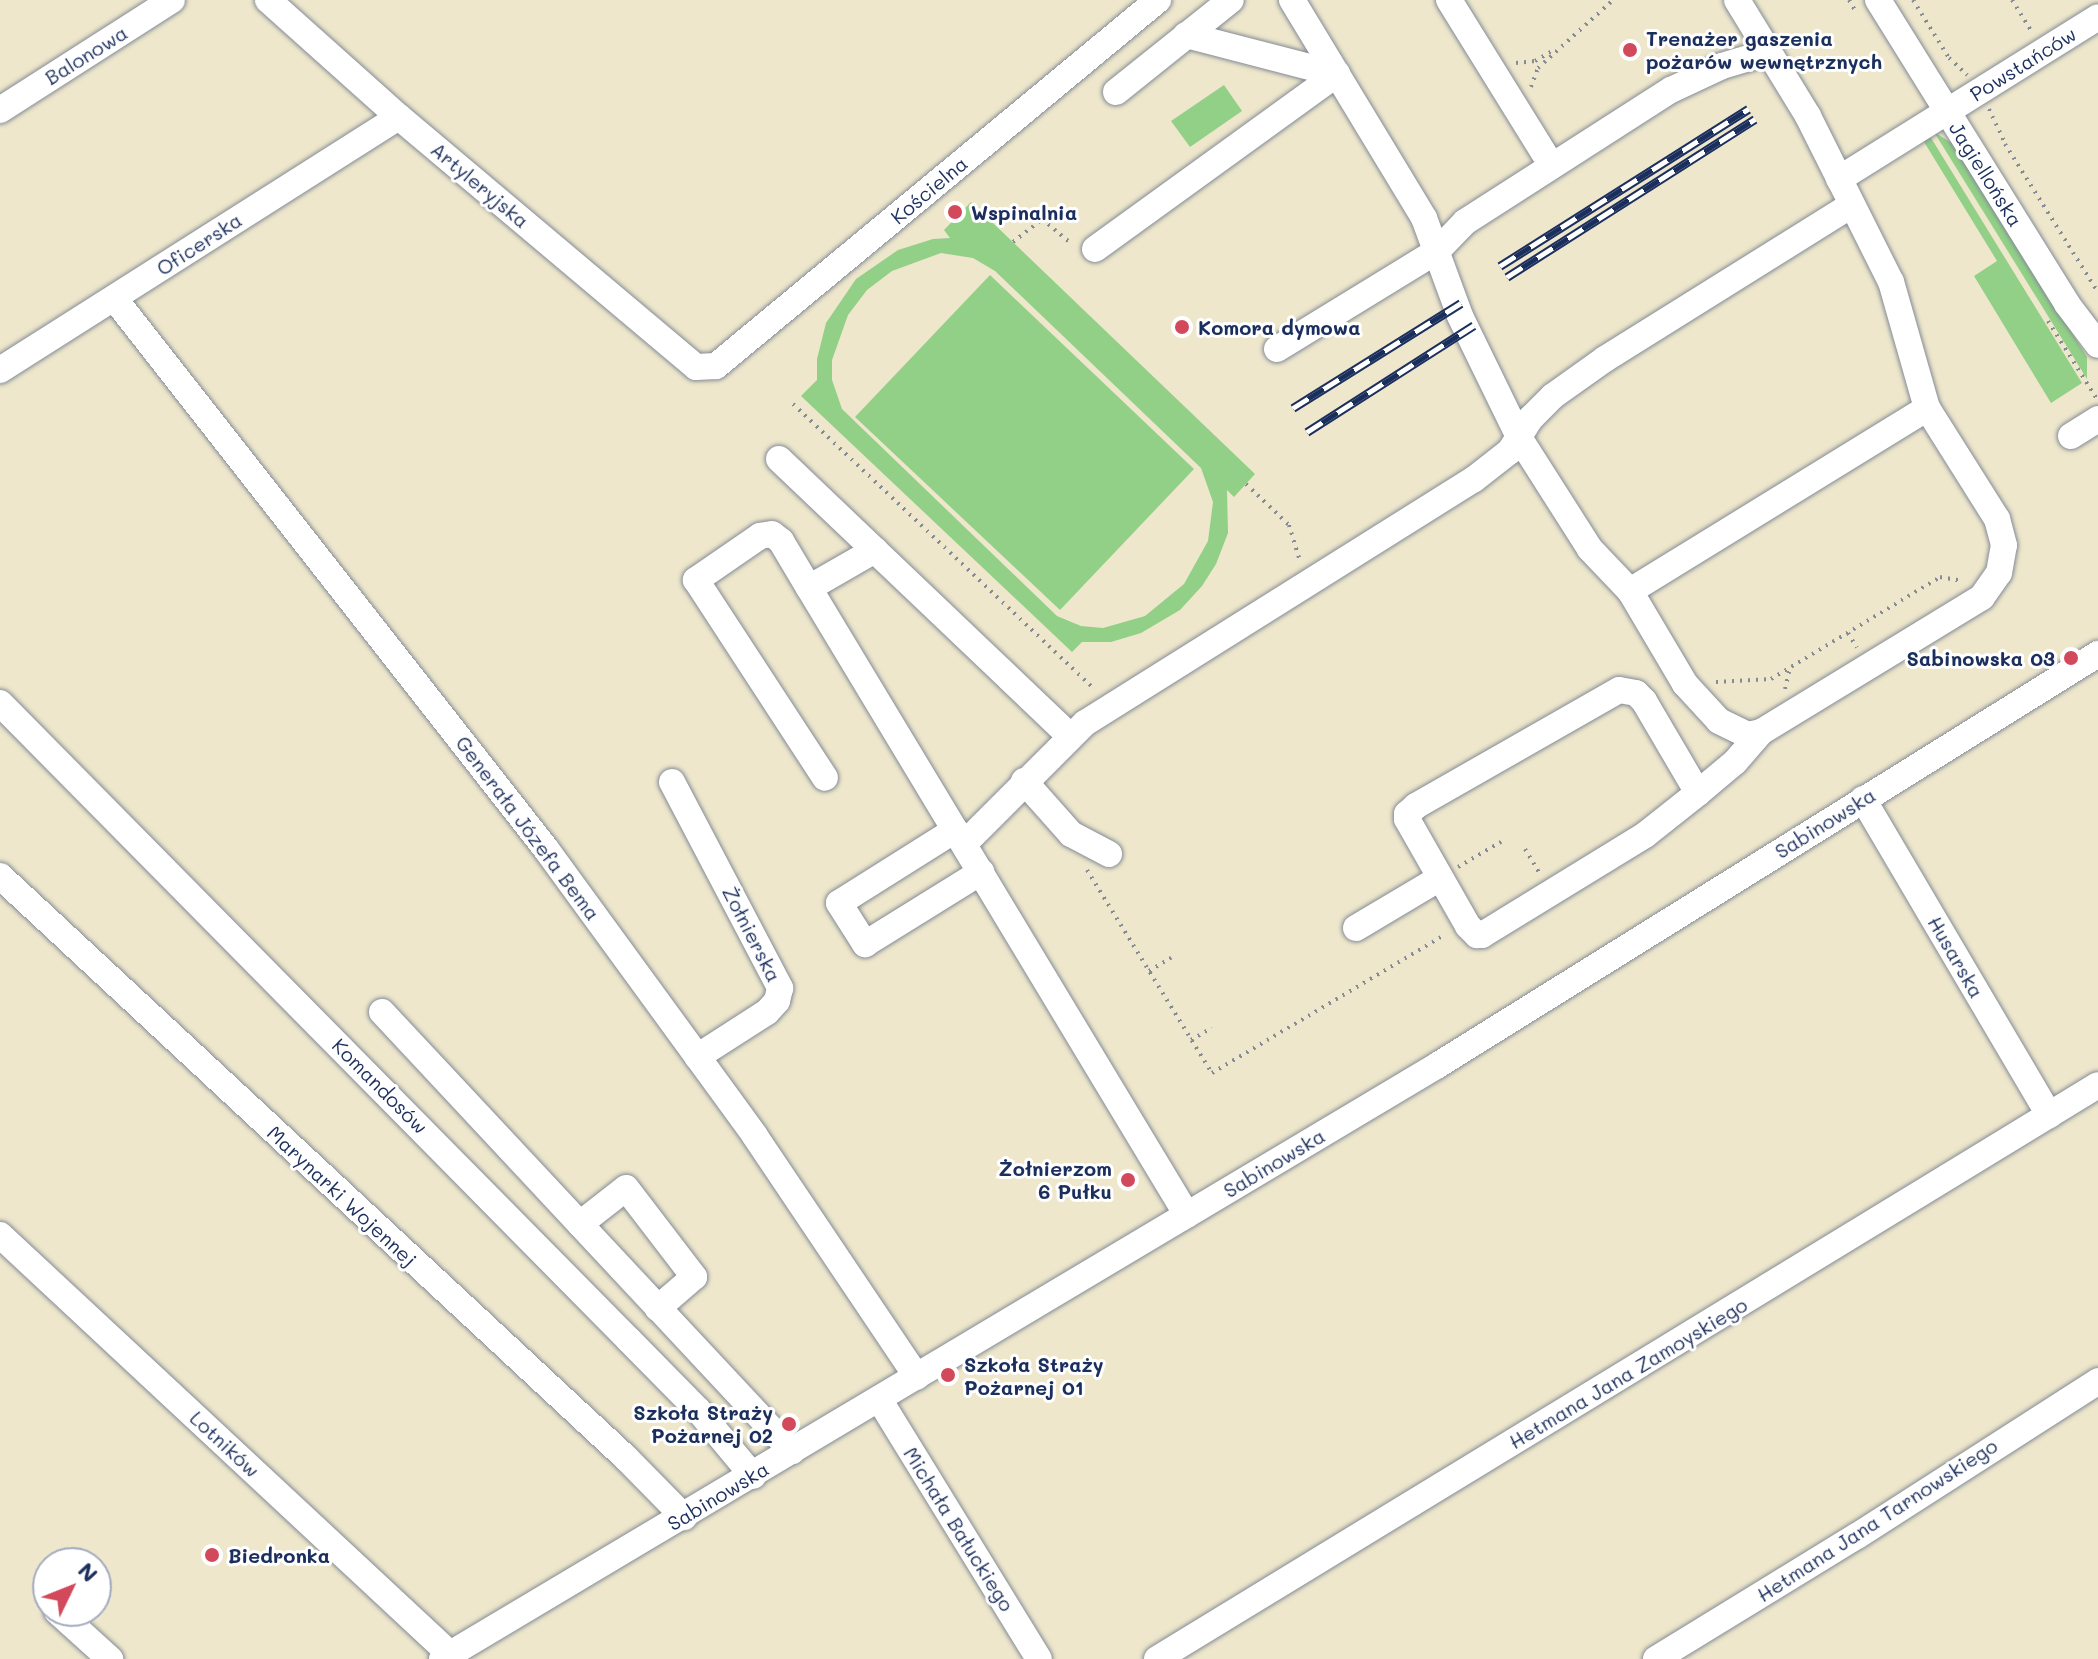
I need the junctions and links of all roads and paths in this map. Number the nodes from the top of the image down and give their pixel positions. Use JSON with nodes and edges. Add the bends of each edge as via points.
{"nodes":[{"id":1,"x":172,"y":0,"type":"edge"},
{"id":2,"x":268,"y":0,"type":"edge"},
{"id":3,"x":1158,"y":0,"type":"edge"},
{"id":4,"x":1231,"y":0,"type":"edge"},
{"id":5,"x":1292,"y":0,"type":"edge"},
{"id":6,"x":1449,"y":0,"type":"edge"},
{"id":7,"x":1613,"y":0,"type":"edge"},
{"id":8,"x":1737,"y":0,"type":"edge"},
{"id":9,"x":1878,"y":0,"type":"edge"},
{"id":10,"x":1913,"y":0,"type":"edge"},
{"id":11,"x":2012,"y":0,"type":"edge"},
{"id":12,"x":2098,"y":17,"type":"edge"},
{"id":13,"x":1186,"y":35,"type":"junction"},
{"id":14,"x":1558,"y":48,"type":"junction"},
{"id":15,"x":2044,"y":51,"type":"junction"},
{"id":16,"x":1769,"y":52,"type":"junction"},
{"id":17,"x":1514,"y":63,"type":"dead end"},
{"id":18,"x":1337,"y":74,"type":"junction"},
{"id":19,"x":1969,"y":79,"type":"dead end"},
{"id":20,"x":1116,"y":92,"type":"dead end"},
{"id":21,"x":1985,"y":102,"type":"dead end"},
{"id":22,"x":0,"y":110,"type":"edge"},
{"id":23,"x":1947,"y":111,"type":"junction"},
{"id":24,"x":399,"y":117,"type":"junction"},
{"id":25,"x":1527,"y":125,"type":"junction"},
{"id":26,"x":1552,"y":166,"type":"junction"},
{"id":27,"x":1839,"y":179,"type":"junction"},
{"id":28,"x":1851,"y":205,"type":"junction"},
{"id":29,"x":1013,"y":242,"type":"dead end"},
{"id":30,"x":1095,"y":249,"type":"joint"},
{"id":31,"x":1437,"y":251,"type":"junction"},
{"id":32,"x":2098,"y":292,"type":"edge"},
{"id":33,"x":114,"y":298,"type":"junction"},
{"id":34,"x":2098,"y":345,"type":"edge"},
{"id":35,"x":1277,"y":349,"type":"dead end"},
{"id":36,"x":5,"y":359,"type":"edge"},
{"id":37,"x":696,"y":367,"type":"joint"},
{"id":38,"x":793,"y":404,"type":"dead end"},
{"id":39,"x":1927,"y":408,"type":"junction"},
{"id":40,"x":2098,"y":419,"type":"edge"},
{"id":41,"x":2071,"y":436,"type":"dead end"},
{"id":42,"x":1520,"y":439,"type":"junction"},
{"id":43,"x":779,"y":459,"type":"dead end"},
{"id":44,"x":1246,"y":484,"type":"dead end"},
{"id":45,"x":875,"y":550,"type":"junction"},
{"id":46,"x":1306,"y":584,"type":"junction"},
{"id":47,"x":1992,"y":586,"type":"junction"},
{"id":48,"x":809,"y":588,"type":"junction"},
{"id":49,"x":1630,"y":591,"type":"junction"},
{"id":50,"x":2098,"y":654,"type":"edge"},
{"id":51,"x":1685,"y":684,"type":"junction"},
{"id":52,"x":0,"y":703,"type":"edge"},
{"id":53,"x":1111,"y":706,"type":"junction"},
{"id":54,"x":1761,"y":732,"type":"junction"},
{"id":55,"x":1070,"y":736,"type":"junction"},
{"id":56,"x":825,"y":778,"type":"dead end"},
{"id":57,"x":1024,"y":781,"type":"junction"},
{"id":58,"x":672,"y":782,"type":"dead end"},
{"id":59,"x":1698,"y":793,"type":"junction"},
{"id":60,"x":1863,"y":799,"type":"junction"},
{"id":61,"x":960,"y":837,"type":"junction"},
{"id":62,"x":1501,"y":842,"type":"dead end"},
{"id":63,"x":1109,"y":854,"type":"dead end"},
{"id":64,"x":1080,"y":858,"type":"dead end"},
{"id":65,"x":981,"y":872,"type":"junction"},
{"id":66,"x":0,"y":876,"type":"edge"},
{"id":67,"x":1440,"y":878,"type":"junction"},
{"id":68,"x":1465,"y":922,"type":"junction"},
{"id":69,"x":1356,"y":928,"type":"dead end"},
{"id":70,"x":1171,"y":958,"type":"dead end"},
{"id":71,"x":1149,"y":971,"type":"junction"},
{"id":72,"x":382,"y":1012,"type":"dead end"},
{"id":73,"x":1212,"y":1028,"type":"dead end"},
{"id":74,"x":1191,"y":1040,"type":"junction"},
{"id":75,"x":697,"y":1057,"type":"junction"},
{"id":76,"x":2098,"y":1085,"type":"edge"},
{"id":77,"x":2049,"y":1115,"type":"junction"},
{"id":78,"x":1187,"y":1215,"type":"junction"},
{"id":79,"x":580,"y":1224,"type":"junction"},
{"id":80,"x":0,"y":1235,"type":"edge"},
{"id":81,"x":658,"y":1308,"type":"junction"},
{"id":82,"x":917,"y":1377,"type":"junction"},
{"id":83,"x":2098,"y":1381,"type":"edge"},
{"id":84,"x":879,"y":1399,"type":"junction"},
{"id":85,"x":792,"y":1451,"type":"junction"},
{"id":86,"x":753,"y":1476,"type":"junction"},
{"id":87,"x":684,"y":1517,"type":"junction"},
{"id":88,"x":75,"y":1627,"type":"edge"},
{"id":89,"x":446,"y":1656,"type":"edge"},
{"id":90,"x":110,"y":1659,"type":"edge"},
{"id":91,"x":1039,"y":1659,"type":"edge"},
{"id":92,"x":1157,"y":1659,"type":"edge"},
{"id":93,"x":1656,"y":1659,"type":"edge"}],
"edges":[{"from":1,"to":22,"type":"street","name":"Balonowa"},
{"from":2,"to":24,"type":"street","name":"Artyleryjska"},
{"from":3,"to":37,"type":"street","name":"Kościelna","via":[[716,366]]},
{"from":4,"to":13,"type":"street"},
{"from":5,"to":18,"type":"street"},
{"from":6,"to":25,"type":"street"},
{"from":7,"to":14,"type":"path"},
{"from":8,"to":16,"type":"street"},
{"from":9,"to":23,"type":"street","name":"Jagiellońska"},
{"from":10,"to":19,"type":"path","via":[[1949,58]]},
{"from":11,"to":15,"type":"path"},
{"from":12,"to":15,"type":"street","name":"Powstańców"},
{"from":13,"to":18,"type":"street"},
{"from":13,"to":20,"type":"street"},
{"from":14,"to":17,"type":"path","via":[[1535,61]]},
{"from":14,"to":25,"type":"path","via":[[1533,77]]},
{"from":15,"to":23,"type":"street","name":"Powstańców"},
{"from":16,"to":26,"type":"street","via":[[1693,77]]},
{"from":16,"to":27,"type":"street"},
{"from":18,"to":30,"type":"street"},
{"from":18,"to":31,"type":"street","via":[[1424,218]]},
{"from":21,"to":32,"type":"path","via":[[2005,144]]},
{"from":23,"to":27,"type":"street","name":"Powstańców"},
{"from":23,"to":34,"type":"street","name":"Jagiellońska"},
{"from":24,"to":33,"type":"street","name":"Oficerska"},
{"from":24,"to":37,"type":"street","name":"Artyleryjska"},
{"from":25,"to":26,"type":"street"},
{"from":26,"to":31,"type":"street","via":[[1465,222]]},
{"from":27,"to":28,"type":"street"},
{"from":28,"to":39,"type":"street","via":[[1898,298]]},
{"from":28,"to":42,"type":"street","via":[[1605,359],[1541,407]]},
{"from":29,"to":30,"type":"path","via":[[1042,219],[1076,247]]},
{"from":31,"to":35,"type":"street"},
{"from":31,"to":42,"type":"street","via":[[1460,316]]},
{"from":33,"to":36,"type":"street","name":"Oficerska"},
{"from":33,"to":75,"type":"street","name":"Generała Józefa Bema","via":[[546,849]]},
{"from":38,"to":53,"type":"path"},
{"from":39,"to":47,"type":"street","via":[[2002,533],[2003,559]]},
{"from":39,"to":49,"type":"street"},
{"from":40,"to":41,"type":"street"},
{"from":42,"to":46,"type":"street","via":[[1473,480]]},
{"from":42,"to":49,"type":"street","via":[[1590,549]]},
{"from":43,"to":45,"type":"street"},
{"from":44,"to":46,"type":"path","via":[[1289,525]]},
{"from":45,"to":48,"type":"street"},
{"from":45,"to":55,"type":"street"},
{"from":46,"to":53,"type":"street"},
{"from":47,"to":51,"type":"path","via":[[1940,577],[1771,679]]},
{"from":47,"to":54,"type":"street","via":[[1969,606]]},
{"from":48,"to":56,"type":"street","via":[[772,534],[760,536],[696,580]]},
{"from":48,"to":61,"type":"street"},
{"from":49,"to":51,"type":"street"},
{"from":50,"to":60,"type":"street","name":"Sabinowska"},
{"from":51,"to":54,"type":"street","via":[[1719,721],[1741,734]]},
{"from":52,"to":86,"type":"street","name":"Komandosów","via":[[698,1410]]},
{"from":53,"to":55,"type":"street"},
{"from":54,"to":59,"type":"street"},
{"from":55,"to":57,"type":"street"},
{"from":57,"to":61,"type":"street"},
{"from":57,"to":63,"type":"street","via":[[1071,834]]},
{"from":58,"to":75,"type":"street","name":"Żołnierska","via":[[780,988],[767,1012]]},
{"from":59,"to":67,"type":"street","via":[[1644,701],[1628,690],[1611,693],[1407,814]]},
{"from":59,"to":68,"type":"street","via":[[1629,847],[1488,933],[1477,935]]},
{"from":60,"to":77,"type":"street","name":"Husarska"},
{"from":60,"to":78,"type":"street","name":"Sabinowska"},
{"from":61,"to":65,"type":"street"},
{"from":61,"to":65,"type":"street","via":[[839,903],[865,944]]},
{"from":62,"to":67,"type":"path"},
{"from":64,"to":71,"type":"path"},
{"from":65,"to":78,"type":"street"},
{"from":66,"to":87,"type":"street","name":"Marynarki Wojennej"},
{"from":67,"to":68,"type":"street"},
{"from":67,"to":69,"type":"street"},
{"from":68,"to":74,"type":"path","via":[[1212,1073]]},
{"from":70,"to":71,"type":"path"},
{"from":71,"to":74,"type":"path"},
{"from":72,"to":79,"type":"street"},
{"from":73,"to":74,"type":"path"},
{"from":75,"to":82,"type":"street","name":"Generała Józefa Bema"},
{"from":76,"to":77,"type":"street","name":"Hetmana Jana Zamoyskiego"},
{"from":77,"to":92,"type":"street","name":"Hetmana Jana Zamoyskiego"},
{"from":78,"to":82,"type":"street","name":"Sabinowska"},
{"from":79,"to":81,"type":"street"},
{"from":79,"to":81,"type":"street","via":[[626,1188],[694,1277]]},
{"from":80,"to":89,"type":"street","name":"Lotników"},
{"from":81,"to":85,"type":"street"},
{"from":82,"to":84,"type":"street","name":"Sabinowska"},
{"from":83,"to":93,"type":"street","name":"Hetmana Jana Tarnowskiego"},
{"from":84,"to":85,"type":"street","name":"Sabinowska"},
{"from":84,"to":91,"type":"street","name":"Michała Bałuckiego"},
{"from":85,"to":86,"type":"street","name":"Sabinowska"},
{"from":86,"to":87,"type":"street","name":"Sabinowska"},
{"from":87,"to":89,"type":"street","name":"Sabinowska"},
{"from":88,"to":90,"type":"street"}]}
